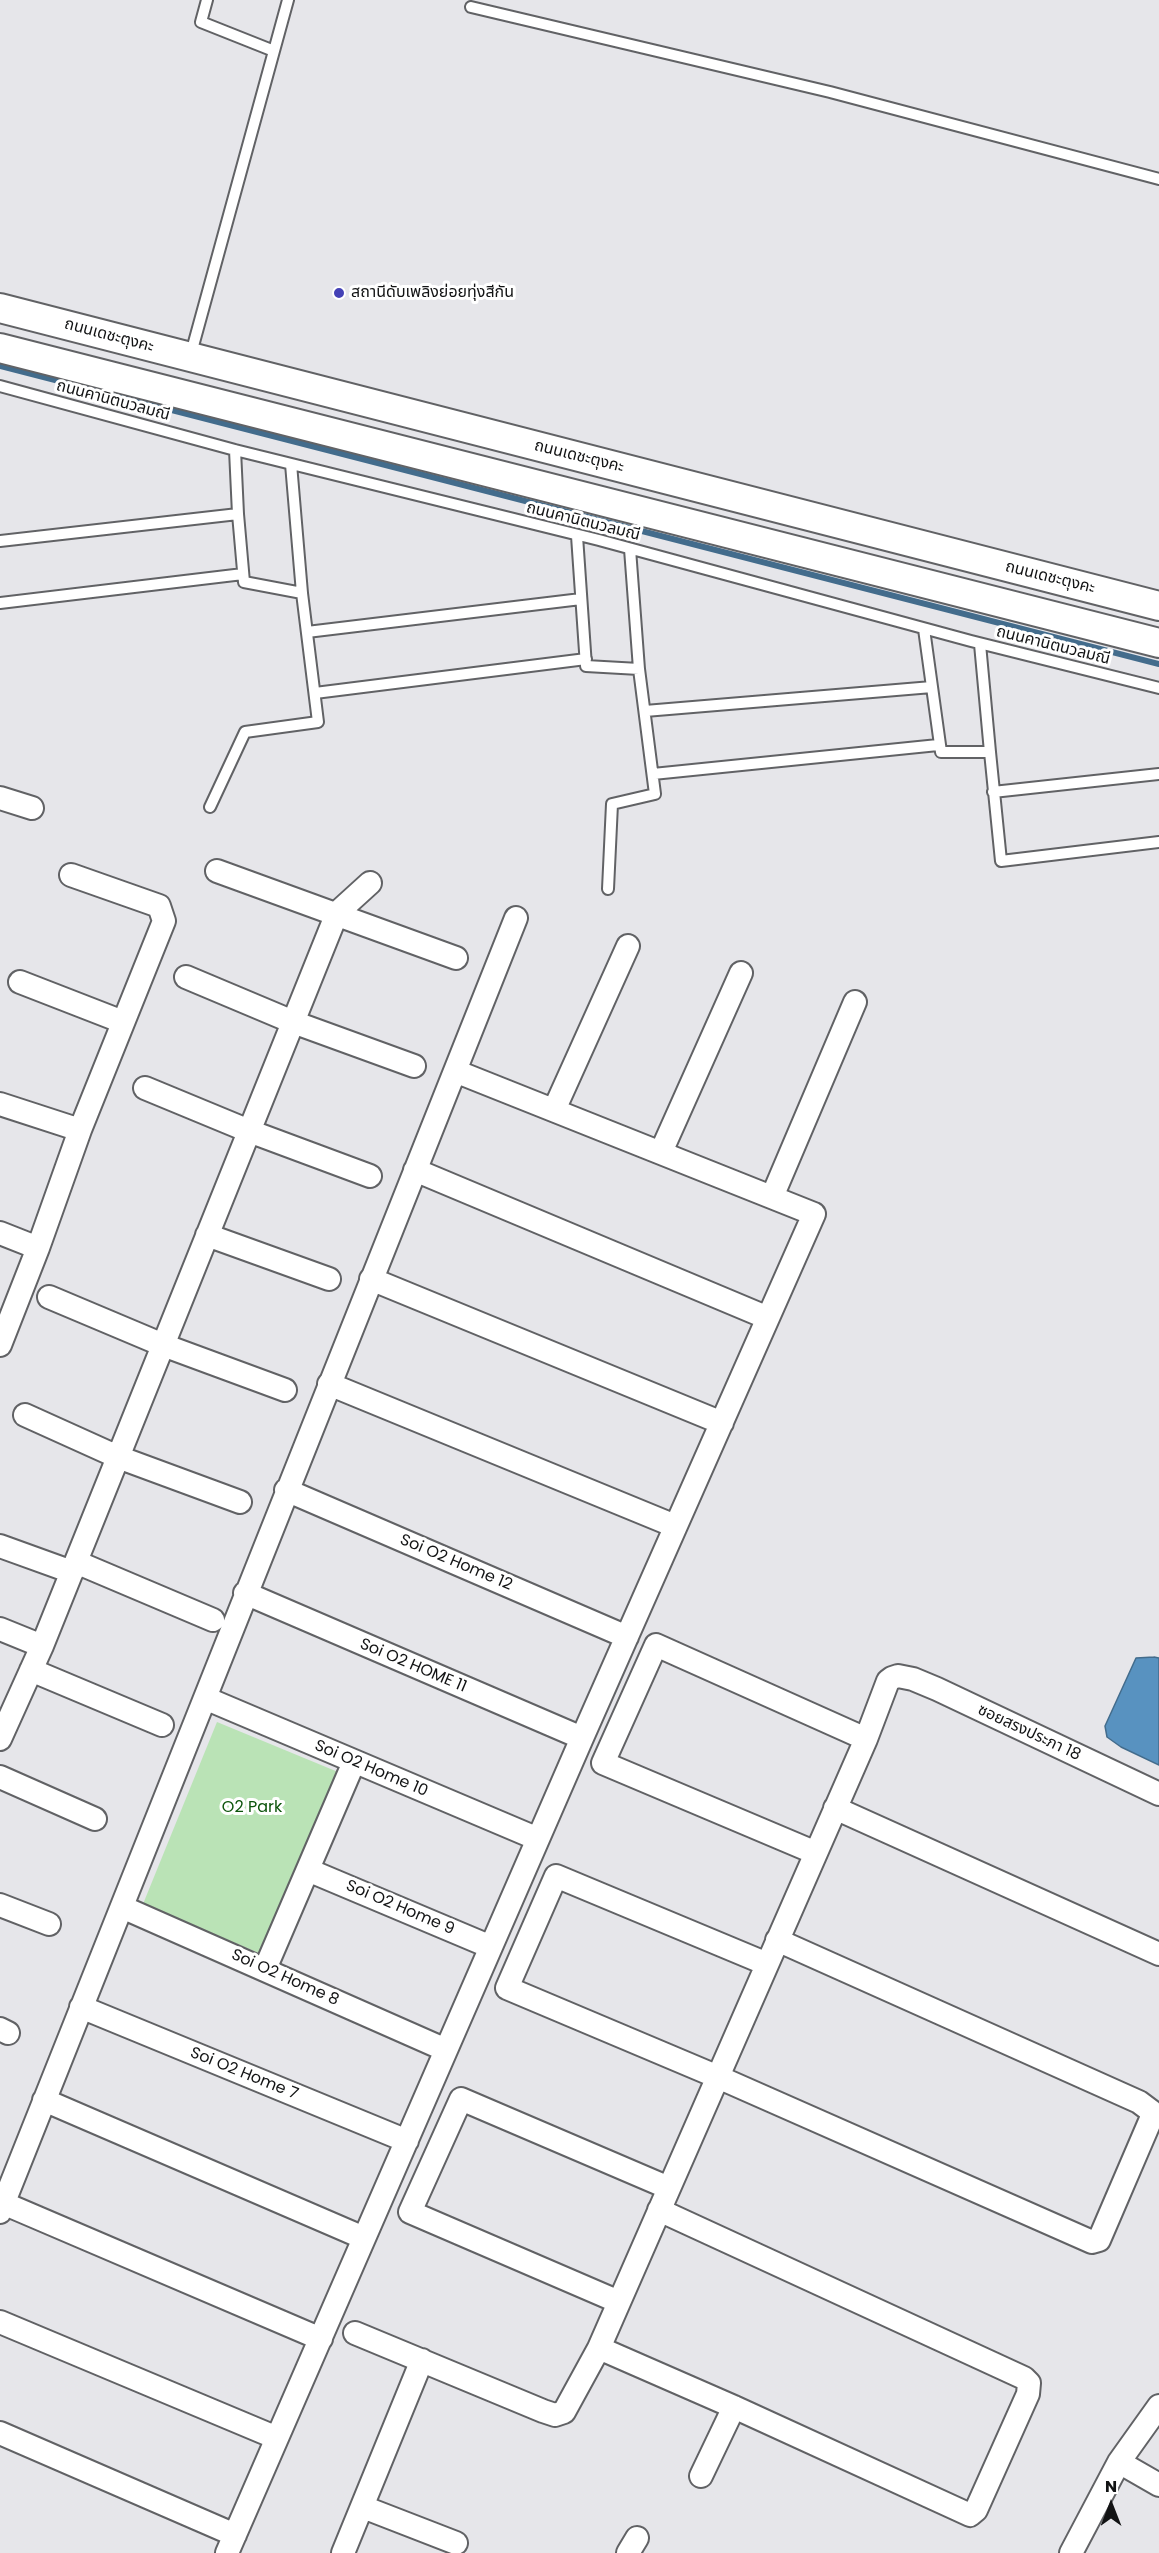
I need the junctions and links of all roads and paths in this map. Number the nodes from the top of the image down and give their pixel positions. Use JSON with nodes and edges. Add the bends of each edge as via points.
{"nodes":[{"id":1,"x":207,"y":0,"type":"edge"},
{"id":2,"x":288,"y":0,"type":"edge"},
{"id":3,"x":471,"y":7,"type":"dead end"},
{"id":4,"x":273,"y":51,"type":"junction"},
{"id":5,"x":1159,"y":179,"type":"edge"},
{"id":6,"x":0,"y":308,"type":"edge"},
{"id":7,"x":0,"y":348,"type":"edge"},
{"id":8,"x":190,"y":357,"type":"junction"},
{"id":9,"x":0,"y":386,"type":"edge"},
{"id":10,"x":235,"y":450,"type":"junction"},
{"id":11,"x":291,"y":464,"type":"junction"},
{"id":12,"x":662,"y":478,"type":"junction"},
{"id":13,"x":238,"y":514,"type":"junction"},
{"id":14,"x":652,"y":514,"type":"junction"},
{"id":15,"x":577,"y":536,"type":"junction"},
{"id":16,"x":0,"y":541,"type":"edge"},
{"id":17,"x":630,"y":549,"type":"junction"},
{"id":18,"x":243,"y":574,"type":"junction"},
{"id":19,"x":302,"y":592,"type":"junction"},
{"id":20,"x":581,"y":599,"type":"junction"},
{"id":21,"x":0,"y":603,"type":"edge"},
{"id":22,"x":1159,"y":606,"type":"edge"},
{"id":23,"x":924,"y":629,"type":"junction"},
{"id":24,"x":307,"y":632,"type":"junction"},
{"id":25,"x":1159,"y":643,"type":"edge"},
{"id":26,"x":980,"y":644,"type":"junction"},
{"id":27,"x":586,"y":659,"type":"junction"},
{"id":28,"x":639,"y":669,"type":"junction"},
{"id":29,"x":932,"y":687,"type":"junction"},
{"id":30,"x":1159,"y":688,"type":"edge"},
{"id":31,"x":315,"y":693,"type":"junction"},
{"id":32,"x":645,"y":711,"type":"junction"},
{"id":33,"x":938,"y":745,"type":"junction"},
{"id":34,"x":990,"y":752,"type":"junction"},
{"id":35,"x":653,"y":774,"type":"junction"},
{"id":36,"x":1159,"y":774,"type":"edge"},
{"id":37,"x":993,"y":792,"type":"junction"},
{"id":38,"x":0,"y":798,"type":"edge"},
{"id":39,"x":210,"y":807,"type":"dead end"},
{"id":40,"x":32,"y":808,"type":"dead end"},
{"id":41,"x":1159,"y":842,"type":"edge"},
{"id":42,"x":217,"y":871,"type":"dead end"},
{"id":43,"x":71,"y":875,"type":"dead end"},
{"id":44,"x":370,"y":883,"type":"dead end"},
{"id":45,"x":608,"y":889,"type":"dead end"},
{"id":46,"x":337,"y":913,"type":"junction"},
{"id":47,"x":516,"y":918,"type":"dead end"},
{"id":48,"x":628,"y":946,"type":"dead end"},
{"id":49,"x":456,"y":958,"type":"dead end"},
{"id":50,"x":741,"y":973,"type":"dead end"},
{"id":51,"x":186,"y":977,"type":"dead end"},
{"id":52,"x":20,"y":982,"type":"dead end"},
{"id":53,"x":855,"y":1002,"type":"dead end"},
{"id":54,"x":123,"y":1022,"type":"junction"},
{"id":55,"x":293,"y":1022,"type":"junction"},
{"id":56,"x":414,"y":1066,"type":"dead end"},
{"id":57,"x":455,"y":1071,"type":"junction"},
{"id":58,"x":145,"y":1088,"type":"dead end"},
{"id":59,"x":0,"y":1104,"type":"edge"},
{"id":60,"x":554,"y":1110,"type":"junction"},
{"id":61,"x":80,"y":1130,"type":"junction"},
{"id":62,"x":249,"y":1131,"type":"junction"},
{"id":63,"x":661,"y":1152,"type":"junction"},
{"id":64,"x":415,"y":1170,"type":"junction"},
{"id":65,"x":370,"y":1176,"type":"dead end"},
{"id":66,"x":772,"y":1197,"type":"junction"},
{"id":67,"x":0,"y":1233,"type":"edge"},
{"id":68,"x":207,"y":1235,"type":"junction"},
{"id":69,"x":38,"y":1248,"type":"junction"},
{"id":70,"x":329,"y":1280,"type":"dead end"},
{"id":71,"x":371,"y":1280,"type":"junction"},
{"id":72,"x":49,"y":1298,"type":"dead end"},
{"id":73,"x":768,"y":1318,"type":"junction"},
{"id":74,"x":0,"y":1345,"type":"edge"},
{"id":75,"x":163,"y":1345,"type":"junction"},
{"id":76,"x":329,"y":1384,"type":"junction"},
{"id":77,"x":285,"y":1390,"type":"dead end"},
{"id":78,"x":25,"y":1415,"type":"dead end"},
{"id":79,"x":722,"y":1423,"type":"junction"},
{"id":80,"x":118,"y":1457,"type":"junction"},
{"id":81,"x":286,"y":1490,"type":"junction"},
{"id":82,"x":240,"y":1502,"type":"dead end"},
{"id":83,"x":675,"y":1527,"type":"junction"},
{"id":84,"x":0,"y":1546,"type":"edge"},
{"id":85,"x":74,"y":1567,"type":"junction"},
{"id":86,"x":245,"y":1593,"type":"junction"},
{"id":87,"x":213,"y":1620,"type":"dead end"},
{"id":88,"x":0,"y":1629,"type":"edge"},
{"id":89,"x":627,"y":1636,"type":"junction"},
{"id":90,"x":42,"y":1646,"type":"junction"},
{"id":91,"x":31,"y":1670,"type":"junction"},
{"id":92,"x":205,"y":1698,"type":"junction"},
{"id":93,"x":162,"y":1725,"type":"dead end"},
{"id":94,"x":582,"y":1738,"type":"junction"},
{"id":95,"x":0,"y":1739,"type":"edge"},
{"id":96,"x":866,"y":1739,"type":"junction"},
{"id":97,"x":354,"y":1762,"type":"junction"},
{"id":98,"x":0,"y":1778,"type":"edge"},
{"id":99,"x":1159,"y":1794,"type":"edge"},
{"id":100,"x":835,"y":1808,"type":"junction"},
{"id":101,"x":95,"y":1819,"type":"dead end"},
{"id":102,"x":538,"y":1839,"type":"junction"},
{"id":103,"x":816,"y":1853,"type":"junction"},
{"id":104,"x":308,"y":1870,"type":"junction"},
{"id":105,"x":0,"y":1905,"type":"edge"},
{"id":106,"x":122,"y":1907,"type":"junction"},
{"id":107,"x":48,"y":1924,"type":"dead end"},
{"id":108,"x":777,"y":1940,"type":"junction"},
{"id":109,"x":491,"y":1947,"type":"junction"},
{"id":110,"x":1159,"y":1954,"type":"edge"},
{"id":111,"x":767,"y":1964,"type":"junction"},
{"id":112,"x":265,"y":1968,"type":"junction"},
{"id":113,"x":81,"y":2007,"type":"junction"},
{"id":114,"x":446,"y":2050,"type":"junction"},
{"id":115,"x":718,"y":2077,"type":"junction"},
{"id":116,"x":44,"y":2100,"type":"junction"},
{"id":117,"x":407,"y":2141,"type":"junction"},
{"id":118,"x":669,"y":2188,"type":"junction"},
{"id":119,"x":2,"y":2207,"type":"edge"},
{"id":120,"x":659,"y":2210,"type":"junction"},
{"id":121,"x":364,"y":2238,"type":"junction"},
{"id":122,"x":619,"y":2302,"type":"junction"},
{"id":123,"x":0,"y":2322,"type":"edge"},
{"id":124,"x":355,"y":2333,"type":"dead end"},
{"id":125,"x":321,"y":2339,"type":"junction"},
{"id":126,"x":599,"y":2348,"type":"junction"},
{"id":127,"x":422,"y":2360,"type":"junction"},
{"id":128,"x":1159,"y":2406,"type":"edge"},
{"id":129,"x":734,"y":2407,"type":"junction"},
{"id":130,"x":0,"y":2433,"type":"edge"},
{"id":131,"x":277,"y":2438,"type":"junction"},
{"id":132,"x":1119,"y":2462,"type":"junction"},
{"id":133,"x":701,"y":2476,"type":"dead end"},
{"id":134,"x":1159,"y":2485,"type":"edge"},
{"id":135,"x":363,"y":2507,"type":"junction"},
{"id":136,"x":456,"y":2543,"type":"dead end"},
{"id":137,"x":231,"y":2544,"type":"edge"},
{"id":138,"x":343,"y":2553,"type":"edge"},
{"id":139,"x":1071,"y":2553,"type":"edge"}],
"edges":[{"from":1,"to":4,"type":"lane","via":[[201,22]]},
{"from":2,"to":4,"type":"lane"},
{"from":3,"to":5,"type":"lane","via":[[830,92]]},
{"from":4,"to":8,"type":"lane"},
{"from":6,"to":8,"type":"street","name":"ถนนเดชะตุงคะ"},
{"from":7,"to":14,"type":"street"},
{"from":8,"to":12,"type":"street","name":"ถนนเดชะตุงคะ"},
{"from":9,"to":10,"type":"lane","name":"ถนนคานิตนวลมณี"},
{"from":10,"to":11,"type":"lane","name":"ถนนคานิตนวลมณี"},
{"from":10,"to":13,"type":"lane"},
{"from":11,"to":15,"type":"lane","name":"ถนนคานิตนวลมณี"},
{"from":11,"to":19,"type":"lane"},
{"from":12,"to":14,"type":"street"},
{"from":12,"to":22,"type":"street","name":"ถนนเดชะตุงคะ"},
{"from":13,"to":16,"type":"lane"},
{"from":13,"to":18,"type":"lane"},
{"from":14,"to":25,"type":"street"},
{"from":15,"to":17,"type":"lane","name":"ถนนคานิตนวลมณี"},
{"from":15,"to":20,"type":"lane"},
{"from":17,"to":23,"type":"lane","name":"ถนนคานิตนวลมณี"},
{"from":17,"to":28,"type":"lane"},
{"from":18,"to":19,"type":"lane","via":[[248,584]]},
{"from":18,"to":21,"type":"lane"},
{"from":19,"to":24,"type":"lane"},
{"from":20,"to":24,"type":"lane"},
{"from":20,"to":27,"type":"lane"},
{"from":23,"to":26,"type":"lane","name":"ถนนคานิตนวลมณี"},
{"from":23,"to":29,"type":"lane"},
{"from":24,"to":31,"type":"lane"},
{"from":26,"to":30,"type":"lane","name":"ถนนคานิตนวลมณี"},
{"from":26,"to":34,"type":"lane"},
{"from":27,"to":28,"type":"lane","via":[[589,667]]},
{"from":27,"to":31,"type":"lane"},
{"from":28,"to":32,"type":"lane"},
{"from":29,"to":32,"type":"lane"},
{"from":29,"to":33,"type":"lane"},
{"from":31,"to":39,"type":"lane","via":[[318,722],[245,732]]},
{"from":32,"to":35,"type":"lane"},
{"from":33,"to":34,"type":"lane","via":[[941,752]]},
{"from":33,"to":35,"type":"lane"},
{"from":34,"to":37,"type":"lane"},
{"from":35,"to":45,"type":"lane","via":[[656,794],[612,804]]},
{"from":36,"to":37,"type":"lane"},
{"from":37,"to":41,"type":"lane","via":[[1001,861]]},
{"from":38,"to":40,"type":"street"},
{"from":42,"to":46,"type":"street"},
{"from":43,"to":54,"type":"street","via":[[159,906],[163,913],[164,921]]},
{"from":44,"to":46,"type":"street"},
{"from":46,"to":49,"type":"street"},
{"from":46,"to":55,"type":"street"},
{"from":47,"to":57,"type":"street"},
{"from":48,"to":60,"type":"street"},
{"from":50,"to":63,"type":"street"},
{"from":51,"to":55,"type":"street"},
{"from":52,"to":54,"type":"street"},
{"from":53,"to":66,"type":"street"},
{"from":54,"to":61,"type":"street"},
{"from":55,"to":56,"type":"street"},
{"from":55,"to":62,"type":"street"},
{"from":57,"to":60,"type":"street"},
{"from":57,"to":64,"type":"street"},
{"from":58,"to":62,"type":"street"},
{"from":59,"to":61,"type":"street"},
{"from":60,"to":63,"type":"street"},
{"from":61,"to":69,"type":"street"},
{"from":62,"to":65,"type":"street"},
{"from":62,"to":68,"type":"street"},
{"from":63,"to":66,"type":"street"},
{"from":64,"to":71,"type":"street"},
{"from":64,"to":73,"type":"street"},
{"from":66,"to":73,"type":"street","via":[[814,1214]]},
{"from":67,"to":69,"type":"street"},
{"from":68,"to":70,"type":"street"},
{"from":68,"to":75,"type":"street"},
{"from":69,"to":74,"type":"street"},
{"from":71,"to":76,"type":"street"},
{"from":71,"to":79,"type":"street"},
{"from":72,"to":75,"type":"street"},
{"from":73,"to":79,"type":"street"},
{"from":75,"to":77,"type":"street"},
{"from":75,"to":80,"type":"street"},
{"from":76,"to":81,"type":"street"},
{"from":76,"to":83,"type":"street"},
{"from":78,"to":80,"type":"street"},
{"from":79,"to":83,"type":"street"},
{"from":80,"to":82,"type":"street"},
{"from":80,"to":85,"type":"street"},
{"from":81,"to":86,"type":"street"},
{"from":81,"to":89,"type":"street","name":"Soi O2 Home 12"},
{"from":83,"to":89,"type":"street"},
{"from":84,"to":85,"type":"street"},
{"from":85,"to":87,"type":"street"},
{"from":85,"to":90,"type":"street"},
{"from":86,"to":92,"type":"street"},
{"from":86,"to":94,"type":"street","name":"Soi O2 HOME 11"},
{"from":88,"to":90,"type":"street"},
{"from":89,"to":94,"type":"street"},
{"from":90,"to":91,"type":"street"},
{"from":91,"to":93,"type":"street"},
{"from":91,"to":95,"type":"street"},
{"from":92,"to":97,"type":"street","name":"Soi O2 Home 10"},
{"from":92,"to":106,"type":"street"},
{"from":94,"to":102,"type":"street"},
{"from":96,"to":99,"type":"street","name":"ซอยสรงประภา 18","via":[[888,1681],[898,1676],[937,1689]]},
{"from":96,"to":100,"type":"street"},
{"from":96,"to":103,"type":"street","via":[[656,1645],[603,1763]]},
{"from":97,"to":102,"type":"street","name":"Soi O2 Home 10"},
{"from":97,"to":104,"type":"street"},
{"from":98,"to":101,"type":"street"},
{"from":100,"to":103,"type":"street"},
{"from":100,"to":110,"type":"street"},
{"from":102,"to":109,"type":"street"},
{"from":103,"to":108,"type":"street"},
{"from":104,"to":109,"type":"street","name":"Soi O2 Home 9"},
{"from":104,"to":112,"type":"street"},
{"from":105,"to":107,"type":"street"},
{"from":106,"to":112,"type":"street","name":"Soi O2 Home 8"},
{"from":106,"to":113,"type":"street"},
{"from":108,"to":111,"type":"street"},
{"from":108,"to":115,"type":"street","via":[[1151,2110],[1151,2119],[1102,2236],[1092,2242]]},
{"from":109,"to":114,"type":"street"},
{"from":111,"to":115,"type":"street"},
{"from":111,"to":115,"type":"street","via":[[556,1876],[511,1978],[507,1988]]},
{"from":112,"to":114,"type":"street","name":"Soi O2 Home 8"},
{"from":113,"to":116,"type":"street"},
{"from":113,"to":117,"type":"street","name":"Soi O2 Home 7"},
{"from":114,"to":117,"type":"street"},
{"from":115,"to":118,"type":"street"},
{"from":116,"to":119,"type":"street"},
{"from":116,"to":121,"type":"street"},
{"from":117,"to":121,"type":"street"},
{"from":118,"to":120,"type":"street"},
{"from":118,"to":122,"type":"street","via":[[461,2099],[410,2212]]},
{"from":119,"to":125,"type":"street"},
{"from":120,"to":122,"type":"street"},
{"from":120,"to":129,"type":"street","via":[[1017,2374],[1029,2383],[1028,2394],[976,2510],[970,2514]]},
{"from":121,"to":125,"type":"street"},
{"from":122,"to":126,"type":"street"},
{"from":123,"to":131,"type":"street"},
{"from":124,"to":127,"type":"street"},
{"from":125,"to":131,"type":"street"},
{"from":126,"to":127,"type":"street","via":[[561,2414],[543,2411]]},
{"from":126,"to":129,"type":"street"},
{"from":127,"to":135,"type":"street"},
{"from":128,"to":132,"type":"street"},
{"from":129,"to":133,"type":"street"},
{"from":130,"to":137,"type":"street"},
{"from":131,"to":137,"type":"street"},
{"from":132,"to":134,"type":"street"},
{"from":132,"to":139,"type":"street"},
{"from":135,"to":136,"type":"street"},
{"from":135,"to":138,"type":"street"}]}
